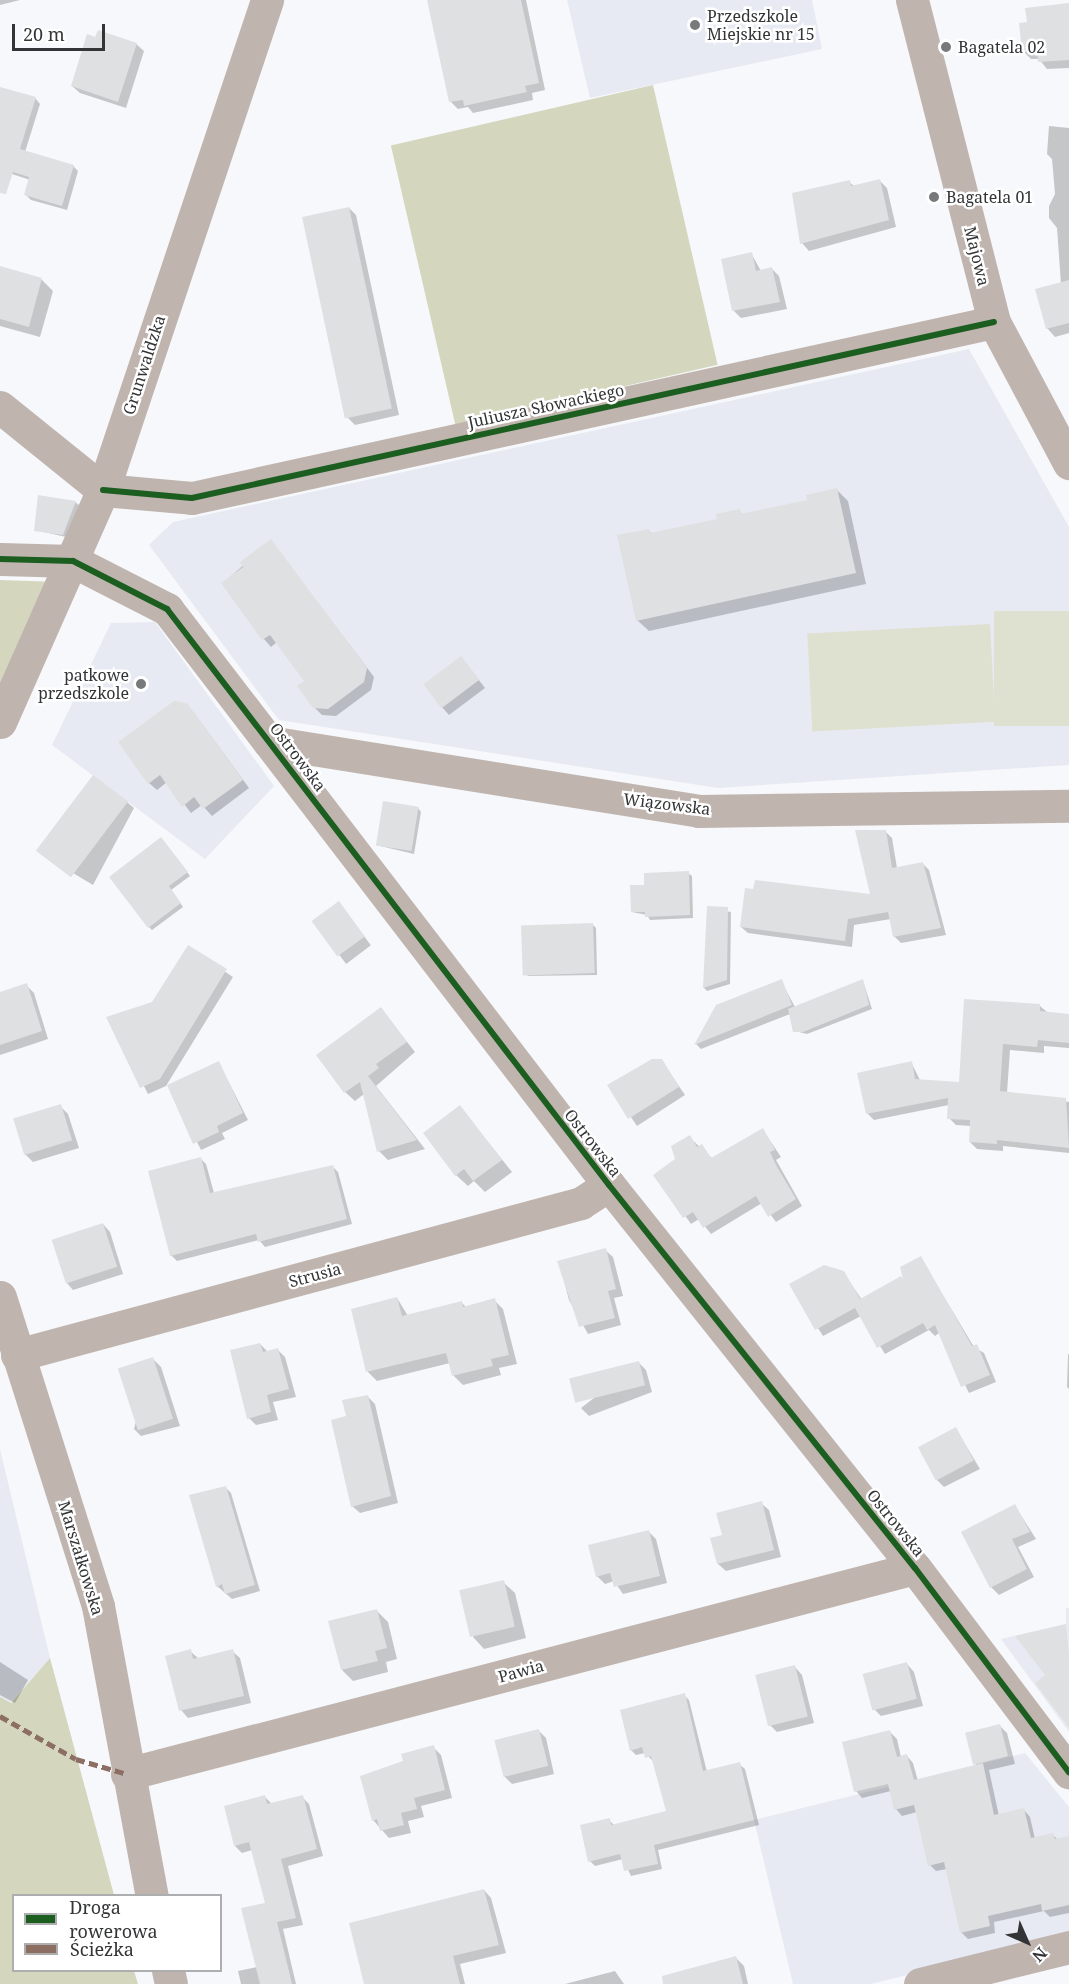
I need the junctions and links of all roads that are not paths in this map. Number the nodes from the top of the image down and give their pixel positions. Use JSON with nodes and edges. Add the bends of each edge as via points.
{"nodes":[{"id":1,"x":267,"y":0,"type":"edge"},
{"id":2,"x":912,"y":0,"type":"edge"},
{"id":3,"x":994,"y":322,"type":"junction"},
{"id":4,"x":0,"y":407,"type":"edge"},
{"id":5,"x":1069,"y":463,"type":"edge"},
{"id":6,"x":103,"y":490,"type":"junction"},
{"id":7,"x":0,"y":559,"type":"edge"},
{"id":8,"x":73,"y":561,"type":"junction"},
{"id":9,"x":0,"y":722,"type":"edge"},
{"id":10,"x":268,"y":742,"type":"junction"},
{"id":11,"x":1069,"y":806,"type":"edge"},
{"id":12,"x":609,"y":1185,"type":"junction"},
{"id":13,"x":0,"y":1297,"type":"edge"},
{"id":14,"x":17,"y":1355,"type":"junction"},
{"id":15,"x":915,"y":1568,"type":"junction"},
{"id":16,"x":1069,"y":1772,"type":"edge"},
{"id":17,"x":127,"y":1774,"type":"junction"},
{"id":18,"x":152,"y":1894,"type":"edge"},
{"id":19,"x":1069,"y":1947,"type":"edge"},
{"id":20,"x":920,"y":1984,"type":"edge"}],
"edges":[{"from":1,"to":6,"type":"street","name":"Grunwaldzka"},
{"from":2,"to":3,"type":"street","name":"Majowa"},
{"from":3,"to":5,"type":"street","name":"Majowa"},
{"from":3,"to":6,"type":"street","name":"Juliusza Słowackiego","via":[[192,498]]},
{"from":4,"to":6,"type":"street"},
{"from":6,"to":8,"type":"street","name":"Grunwaldzka"},
{"from":7,"to":8,"type":"street"},
{"from":8,"to":9,"type":"street","name":"Grunwaldzka"},
{"from":8,"to":10,"type":"street","name":"Ostrowska","via":[[167,609]]},
{"from":10,"to":11,"type":"street","name":"Wiązowska","via":[[698,811]]},
{"from":10,"to":12,"type":"street","name":"Ostrowska"},
{"from":12,"to":14,"type":"street","name":"Strusia","via":[[581,1203]]},
{"from":12,"to":15,"type":"street","name":"Ostrowska"},
{"from":13,"to":14,"type":"street","name":"Marszałkowska"},
{"from":14,"to":17,"type":"street","name":"Marszałkowska","via":[[98,1606]]},
{"from":15,"to":16,"type":"street","name":"Ostrowska"},
{"from":15,"to":17,"type":"street","name":"Pawia"},
{"from":17,"to":18,"type":"street","name":"Marszałkowska"},
{"from":19,"to":20,"type":"street"}]}
